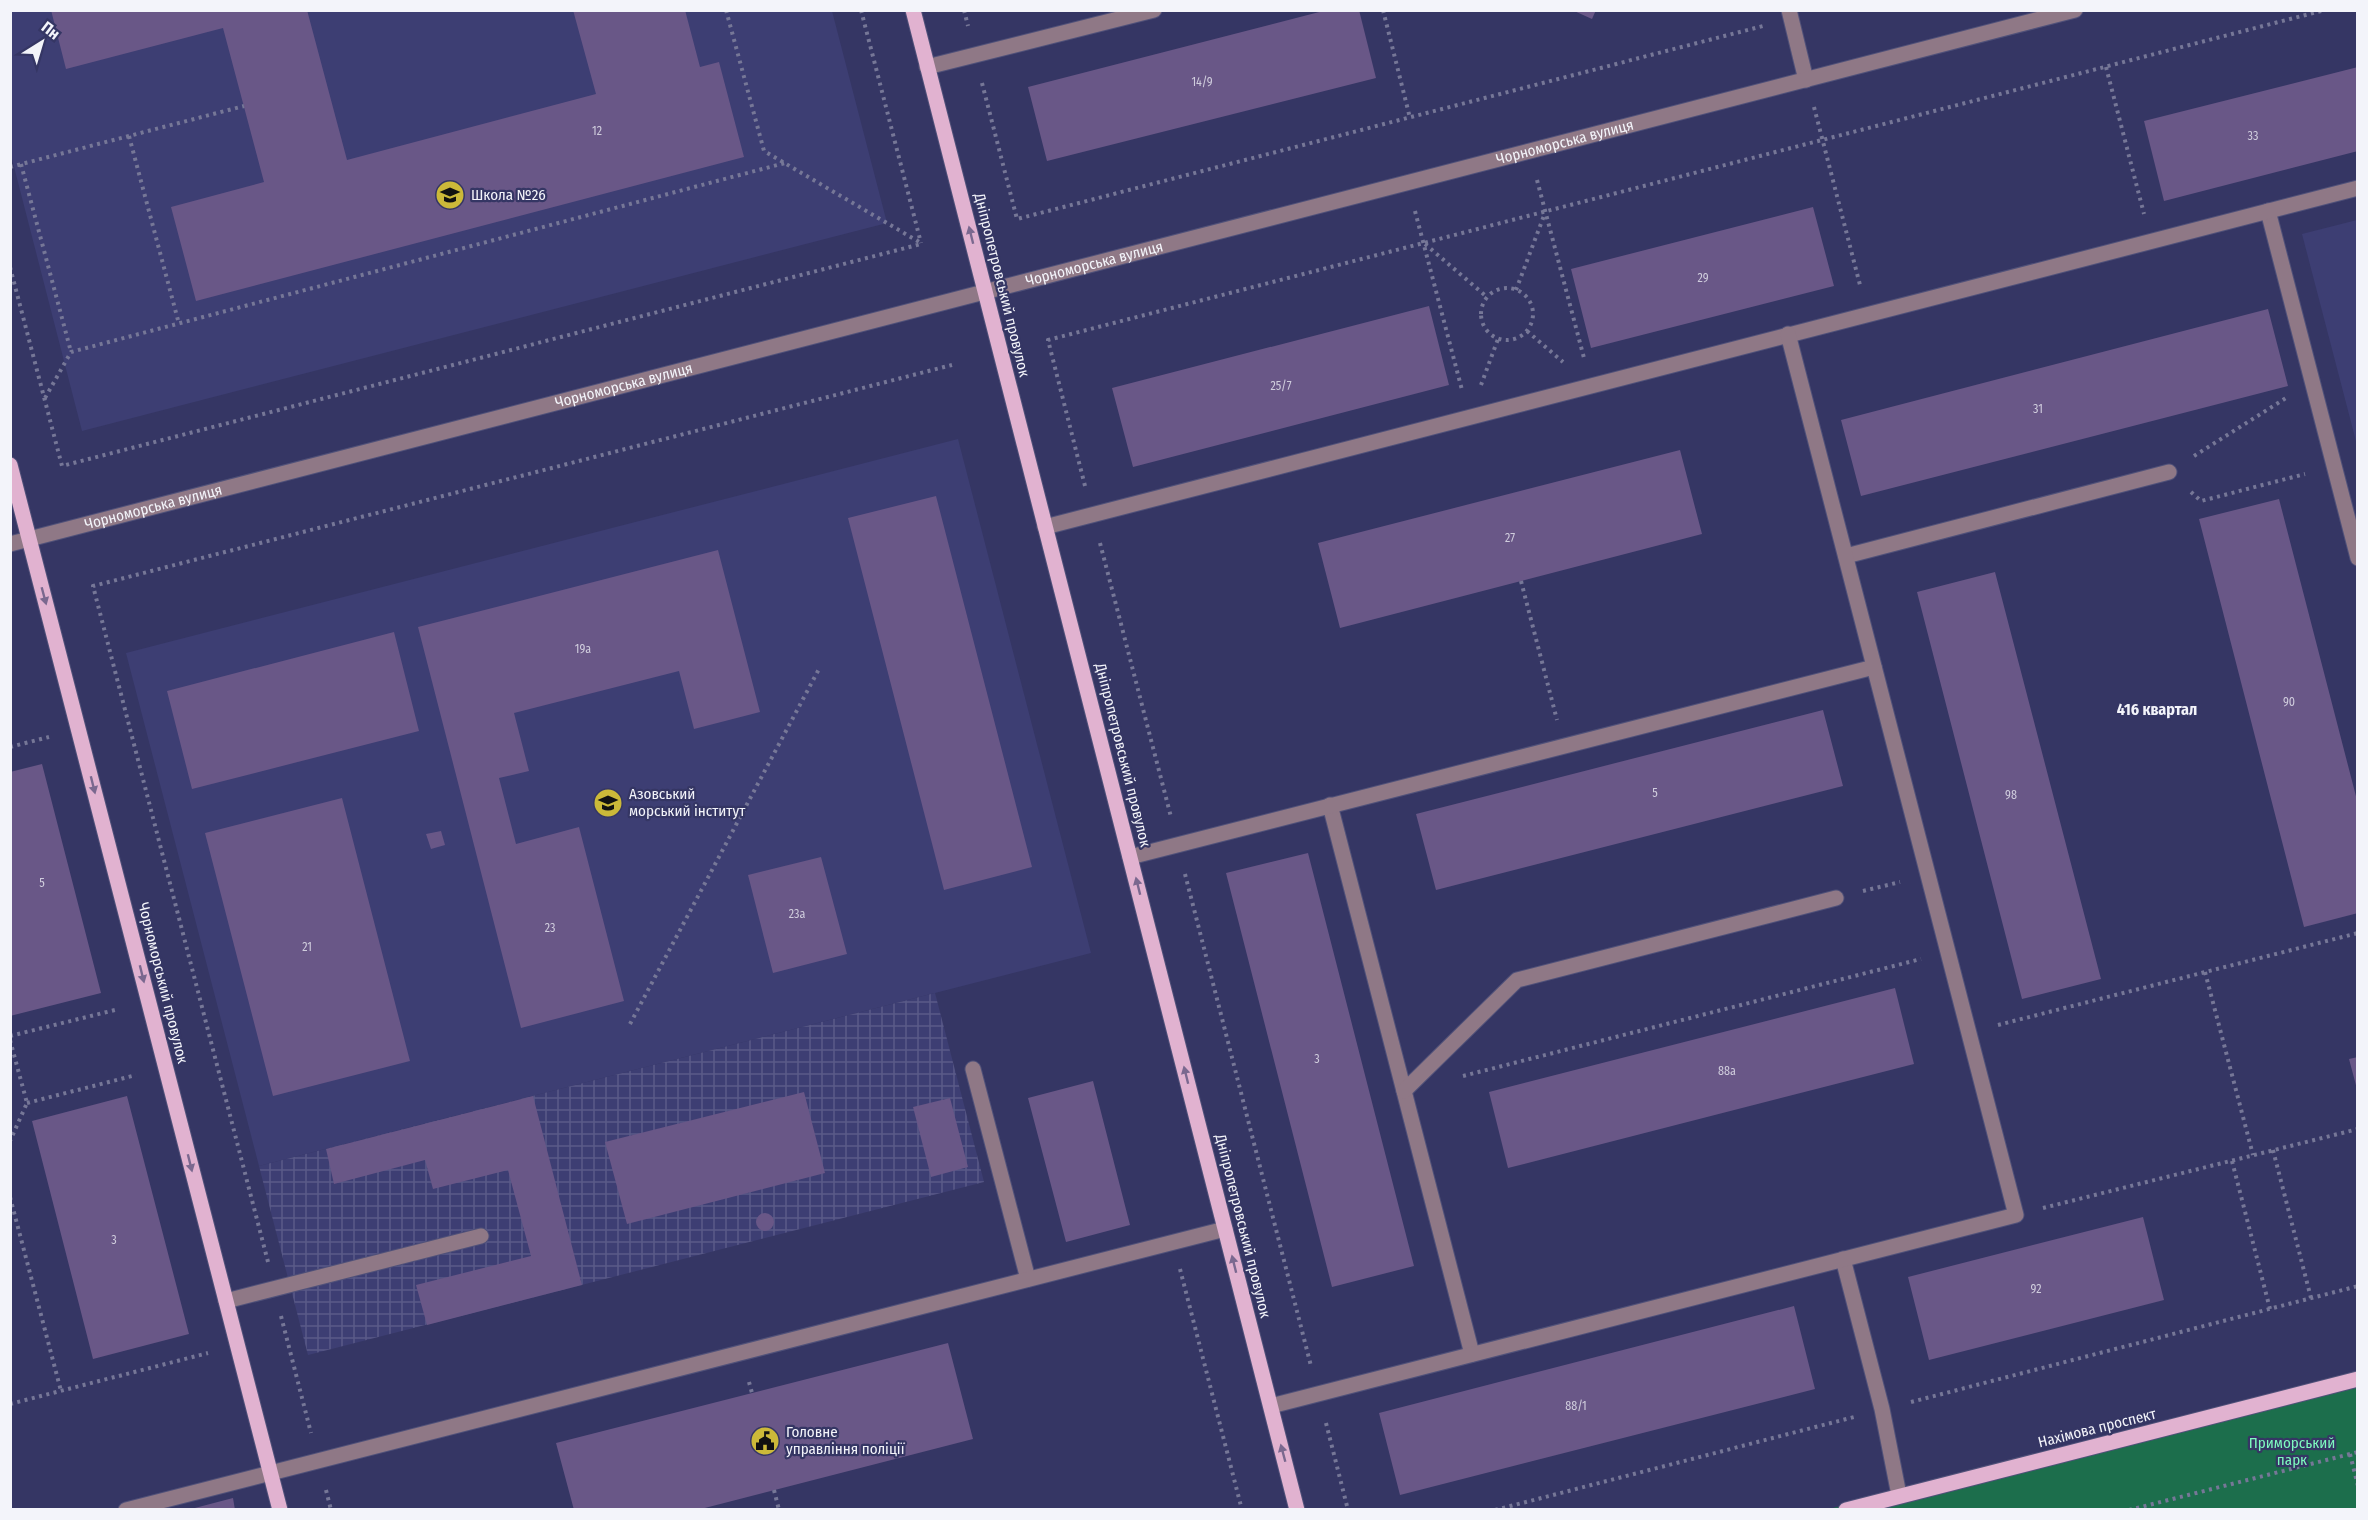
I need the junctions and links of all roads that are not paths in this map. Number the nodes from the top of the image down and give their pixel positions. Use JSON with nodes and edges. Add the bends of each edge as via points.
{"nodes":[{"id":1,"x":913,"y":10,"type":"edge"},
{"id":2,"x":1154,"y":10,"type":"edge"},
{"id":3,"x":2075,"y":10,"type":"edge"},
{"id":4,"x":1138,"y":13,"type":"edge"},
{"id":5,"x":1790,"y":15,"type":"edge"},
{"id":6,"x":927,"y":67,"type":"junction"},
{"id":7,"x":1806,"y":80,"type":"junction"},
{"id":8,"x":2358,"y":188,"type":"edge"},
{"id":9,"x":2268,"y":211,"type":"junction"},
{"id":10,"x":985,"y":292,"type":"junction"},
{"id":11,"x":1788,"y":334,"type":"junction"},
{"id":12,"x":10,"y":465,"type":"edge"},
{"id":13,"x":2169,"y":472,"type":"road end"},
{"id":14,"x":2353,"y":523,"type":"edge"},
{"id":15,"x":1045,"y":527,"type":"junction"},
{"id":16,"x":29,"y":540,"type":"junction"},
{"id":17,"x":10,"y":544,"type":"edge"},
{"id":18,"x":1845,"y":556,"type":"junction"},
{"id":19,"x":2358,"y":558,"type":"edge"},
{"id":20,"x":1874,"y":667,"type":"junction"},
{"id":21,"x":1330,"y":805,"type":"junction"},
{"id":22,"x":1130,"y":857,"type":"junction"},
{"id":23,"x":1836,"y":898,"type":"road end"},
{"id":24,"x":973,"y":1068,"type":"dead end"},
{"id":25,"x":1404,"y":1091,"type":"junction"},
{"id":26,"x":1225,"y":1228,"type":"junction"},
{"id":27,"x":481,"y":1236,"type":"dead end"},
{"id":28,"x":1843,"y":1259,"type":"junction"},
{"id":29,"x":1028,"y":1279,"type":"junction"},
{"id":30,"x":226,"y":1301,"type":"junction"},
{"id":31,"x":1472,"y":1354,"type":"junction"},
{"id":32,"x":2358,"y":1379,"type":"edge"},
{"id":33,"x":1271,"y":1406,"type":"junction"},
{"id":34,"x":271,"y":1473,"type":"junction"},
{"id":35,"x":1899,"y":1495,"type":"junction"},
{"id":36,"x":126,"y":1509,"type":"edge"},
{"id":37,"x":280,"y":1509,"type":"edge"},
{"id":38,"x":1298,"y":1509,"type":"edge"},
{"id":39,"x":1846,"y":1509,"type":"edge"}],
"edges":[{"from":1,"to":6,"type":"main road","name":"Дніпропетровський провулок"},
{"from":2,"to":4,"type":"street"},
{"from":3,"to":7,"type":"street","name":"Чорноморська вулиця"},
{"from":4,"to":6,"type":"street"},
{"from":5,"to":7,"type":"street"},
{"from":10,"to":6,"type":"main road","name":"Дніпропетровський провулок","one_way":true},
{"from":7,"to":10,"type":"street","name":"Чорноморська вулиця"},
{"from":8,"to":9,"type":"street"},
{"from":9,"to":11,"type":"street"},
{"from":9,"to":14,"type":"street","via":[[2334,467]]},
{"from":10,"to":15,"type":"main road","name":"Дніпропетровський провулок"},
{"from":10,"to":16,"type":"street","name":"Чорноморська вулиця"},
{"from":11,"to":15,"type":"street"},
{"from":11,"to":18,"type":"street"},
{"from":12,"to":16,"type":"main road","name":"Чорноморський провулок"},
{"from":13,"to":18,"type":"street"},
{"from":14,"to":19,"type":"street"},
{"from":15,"to":22,"type":"main road","name":"Дніпропетровський провулок"},
{"from":16,"to":17,"type":"street","name":"Чорноморська вулиця"},
{"from":16,"to":30,"type":"main road","name":"Чорноморський провулок","one_way":true},
{"from":18,"to":20,"type":"street"},
{"from":20,"to":21,"type":"street"},
{"from":20,"to":28,"type":"street","via":[[2016,1215]]},
{"from":21,"to":22,"type":"street"},
{"from":21,"to":25,"type":"street"},
{"from":26,"to":22,"type":"main road","name":"Дніпропетровський провулок","one_way":true},
{"from":23,"to":25,"type":"street","via":[[1517,980]]},
{"from":24,"to":29,"type":"street"},
{"from":25,"to":31,"type":"street"},
{"from":26,"to":29,"type":"street"},
{"from":33,"to":26,"type":"main road","name":"Дніпропетровський провулок","one_way":true},
{"from":27,"to":30,"type":"street"},
{"from":28,"to":31,"type":"street"},
{"from":28,"to":35,"type":"street","via":[[1882,1409]]},
{"from":29,"to":34,"type":"street"},
{"from":30,"to":34,"type":"main road","name":"Чорноморський провулок"},
{"from":31,"to":33,"type":"street"},
{"from":32,"to":35,"type":"main road","name":"Нахімова проспект"},
{"from":38,"to":33,"type":"main road","name":"Дніпропетровський провулок","one_way":true},
{"from":34,"to":36,"type":"street"},
{"from":34,"to":37,"type":"main road","name":"Чорноморський провулок"},
{"from":35,"to":39,"type":"main road","name":"Нахімова проспект"}]}
